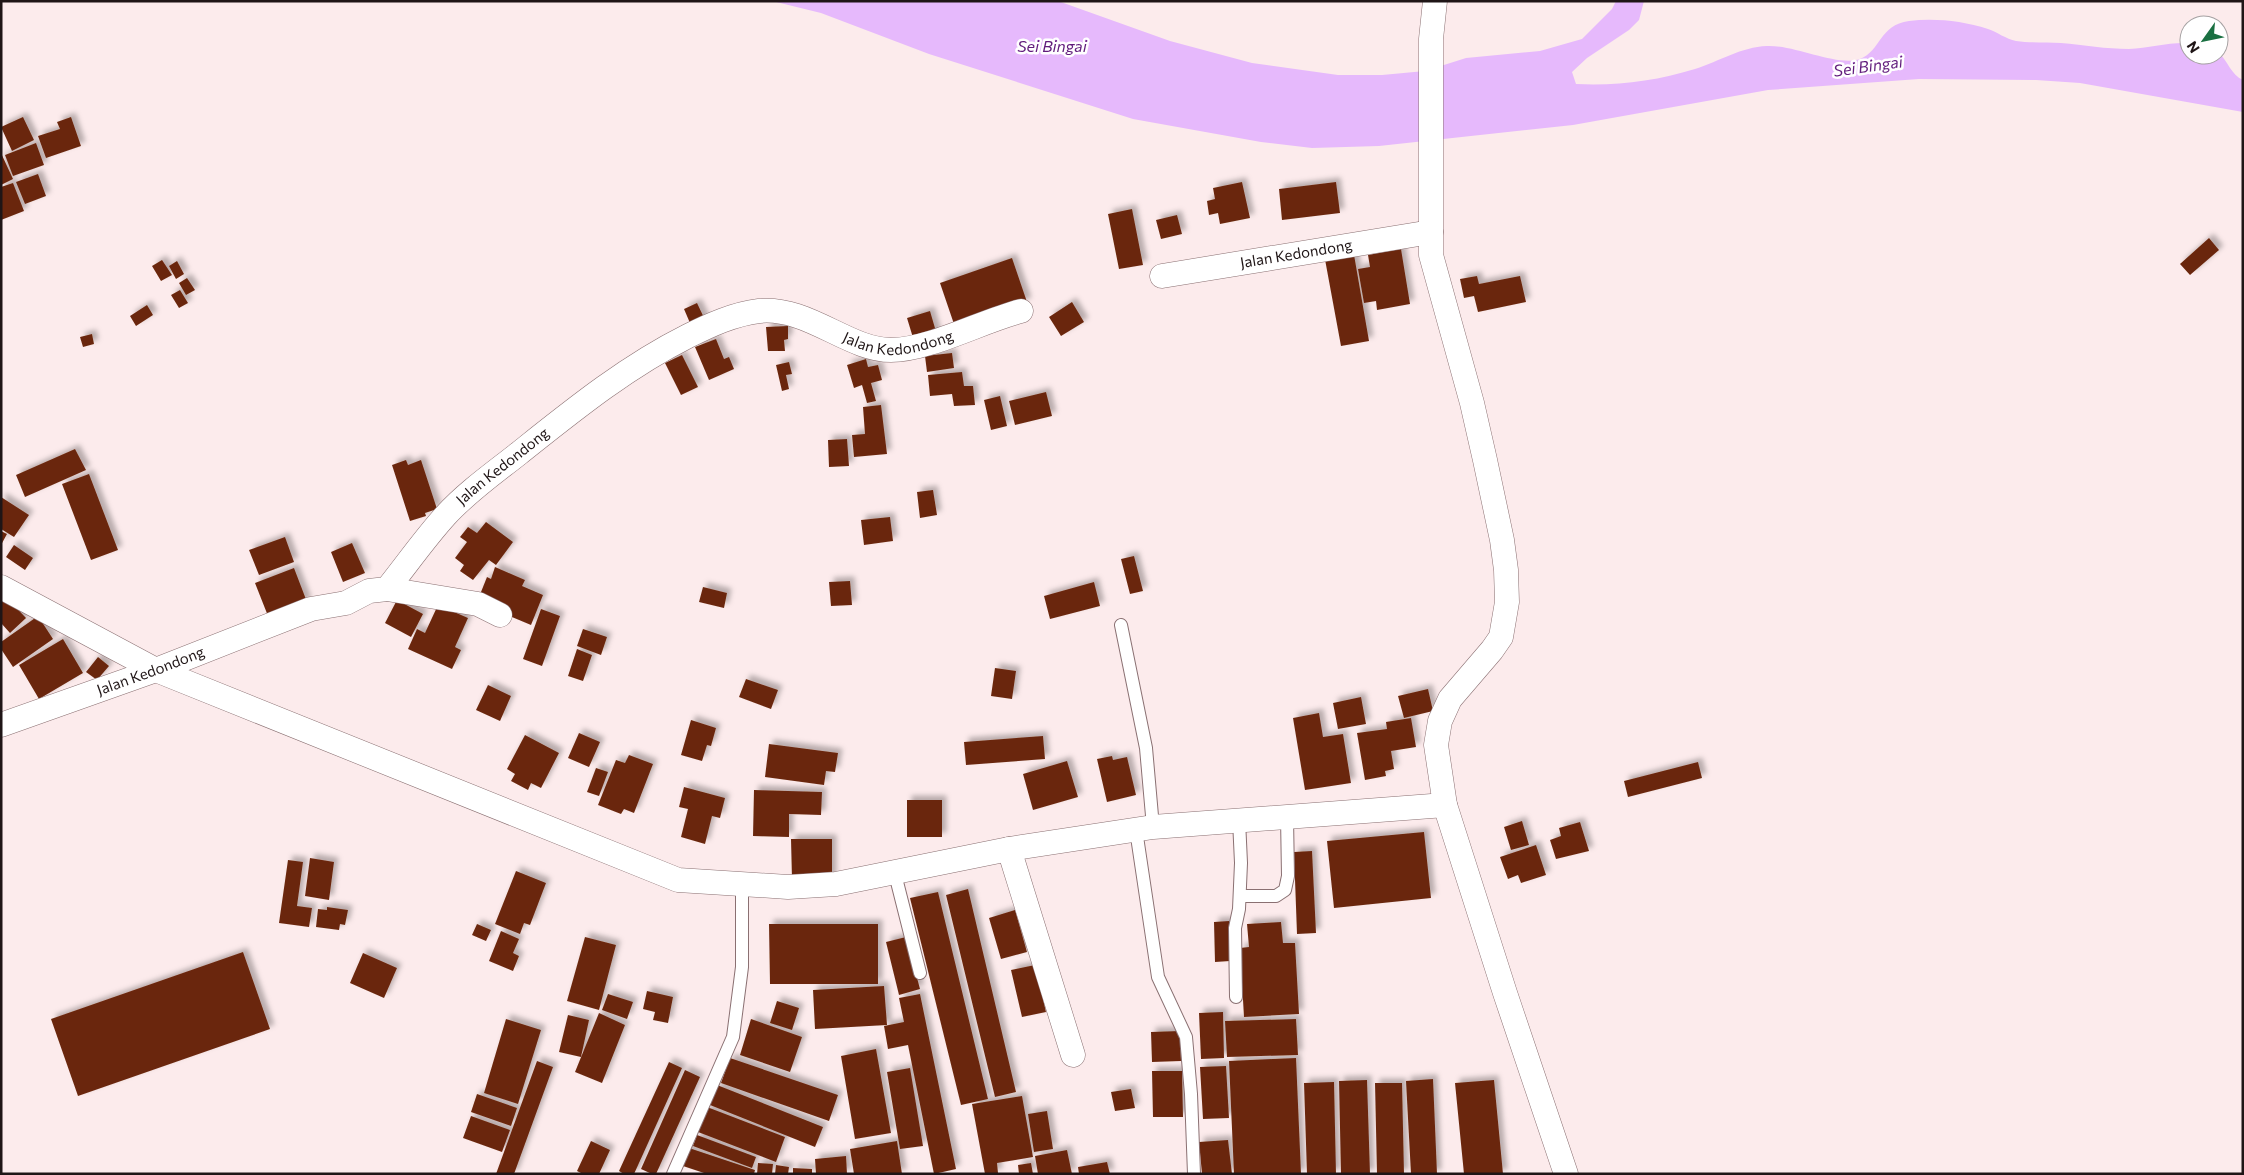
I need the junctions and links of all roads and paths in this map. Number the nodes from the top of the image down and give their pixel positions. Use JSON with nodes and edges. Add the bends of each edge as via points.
{"nodes":[{"id":1,"x":1435,"y":1,"type":"edge"},
{"id":2,"x":1431,"y":232,"type":"junction"},
{"id":3,"x":1162,"y":276,"type":"dead end"},
{"id":4,"x":1021,"y":311,"type":"dead end"},
{"id":5,"x":1,"y":587,"type":"edge"},
{"id":6,"x":387,"y":588,"type":"junction"},
{"id":7,"x":500,"y":615,"type":"dead end"},
{"id":8,"x":1121,"y":625,"type":"dead end"},
{"id":9,"x":156,"y":670,"type":"junction"},
{"id":10,"x":1,"y":725,"type":"edge"},
{"id":11,"x":1445,"y":805,"type":"junction"},
{"id":12,"x":1287,"y":817,"type":"junction"},
{"id":13,"x":1239,"y":820,"type":"junction"},
{"id":14,"x":1144,"y":828,"type":"junction"},
{"id":15,"x":1009,"y":850,"type":"junction"},
{"id":16,"x":895,"y":874,"type":"junction"},
{"id":17,"x":742,"y":883,"type":"junction"},
{"id":18,"x":1240,"y":896,"type":"junction"},
{"id":19,"x":920,"y":973,"type":"dead end"},
{"id":20,"x":1236,"y":997,"type":"dead end"},
{"id":21,"x":1073,"y":1055,"type":"dead end"},
{"id":22,"x":673,"y":1174,"type":"edge"},
{"id":23,"x":1194,"y":1174,"type":"edge"},
{"id":24,"x":1566,"y":1174,"type":"edge"}],
"edges":[{"from":1,"to":2,"type":"street","via":[[1431,39]]},
{"from":2,"to":3,"type":"street","name":"Jalan Kedondong"},
{"from":2,"to":11,"type":"street","via":[[1431,255],[1472,403],[1502,540],[1507,602],[1501,637],[1450,699],[1440,721],[1436,745]]},
{"from":4,"to":6,"type":"street","name":"Jalan Kedondong","via":[[920,346],[890,350],[860,343],[825,326],[784,312],[759,311],[727,318],[706,327],[618,376],[492,475],[447,514]]},
{"from":5,"to":9,"type":"street"},
{"from":6,"to":7,"type":"street","via":[[478,604]]},
{"from":6,"to":9,"type":"street","name":"Jalan Kedondong","via":[[346,603],[311,609]]},
{"from":8,"to":14,"type":"lane","via":[[1146,748]]},
{"from":9,"to":10,"type":"street","name":"Jalan Kedondong"},
{"from":9,"to":17,"type":"street","via":[[678,880]]},
{"from":11,"to":12,"type":"street"},
{"from":11,"to":24,"type":"street"},
{"from":12,"to":13,"type":"street"},
{"from":12,"to":18,"type":"lane","via":[[1286,890],[1276,896]]},
{"from":13,"to":14,"type":"street"},
{"from":13,"to":18,"type":"lane"},
{"from":14,"to":15,"type":"street"},
{"from":14,"to":23,"type":"lane","via":[[1158,977],[1186,1037]]},
{"from":15,"to":16,"type":"street"},
{"from":15,"to":21,"type":"street"},
{"from":16,"to":17,"type":"street","via":[[807,886]]},
{"from":16,"to":19,"type":"lane"},
{"from":17,"to":22,"type":"lane","via":[[742,967],[733,1037]]},
{"from":18,"to":20,"type":"lane","via":[[1235,928]]}]}
